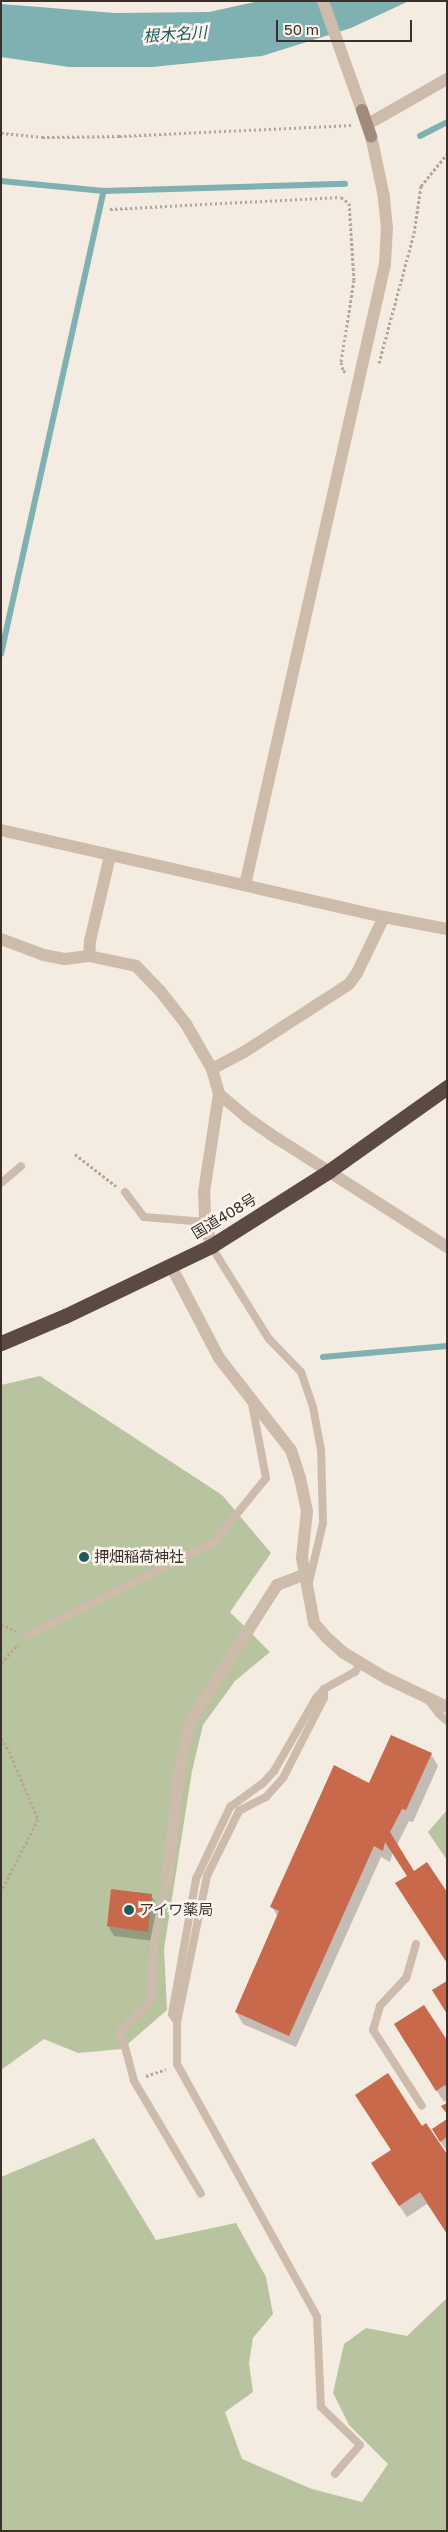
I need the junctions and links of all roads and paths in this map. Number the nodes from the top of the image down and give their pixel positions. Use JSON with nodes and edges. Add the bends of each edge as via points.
{"nodes":[{"id":1,"x":323,"y":1,"type":"edge"},
{"id":2,"x":447,"y":79,"type":"edge"},
{"id":3,"x":369,"y":130,"type":"junction"},
{"id":4,"x":1,"y":132,"type":"edge"},
{"id":5,"x":447,"y":154,"type":"edge"},
{"id":6,"x":110,"y":209,"type":"dead end"},
{"id":7,"x":360,"y":378,"type":"junction"},
{"id":8,"x":1,"y":830,"type":"edge"},
{"id":9,"x":110,"y":856,"type":"junction"},
{"id":10,"x":245,"y":885,"type":"junction"},
{"id":11,"x":384,"y":917,"type":"junction"},
{"id":12,"x":447,"y":929,"type":"edge"},
{"id":13,"x":1,"y":939,"type":"edge"},
{"id":14,"x":89,"y":956,"type":"junction"},
{"id":15,"x":212,"y":1069,"type":"junction"},
{"id":16,"x":447,"y":1087,"type":"edge"},
{"id":17,"x":219,"y":1094,"type":"junction"},
{"id":18,"x":75,"y":1154,"type":"dead end"},
{"id":19,"x":21,"y":1166,"type":"dead end"},
{"id":20,"x":329,"y":1171,"type":"junction"},
{"id":21,"x":1,"y":1183,"type":"edge"},
{"id":22,"x":125,"y":1192,"type":"joint"},
{"id":23,"x":206,"y":1222,"type":"junction"},
{"id":24,"x":211,"y":1246,"type":"junction"},
{"id":25,"x":447,"y":1247,"type":"edge"},
{"id":26,"x":171,"y":1266,"type":"junction"},
{"id":27,"x":1,"y":1343,"type":"edge"},
{"id":28,"x":252,"y":1402,"type":"junction"},
{"id":29,"x":305,"y":1574,"type":"junction"},
{"id":30,"x":308,"y":1589,"type":"junction"},
{"id":31,"x":26,"y":1636,"type":"joint"},
{"id":32,"x":1,"y":1663,"type":"edge"},
{"id":33,"x":361,"y":1663,"type":"junction"},
{"id":34,"x":324,"y":1689,"type":"junction"},
{"id":35,"x":427,"y":1697,"type":"junction"},
{"id":36,"x":447,"y":1708,"type":"edge"},
{"id":37,"x":447,"y":1721,"type":"edge"},
{"id":38,"x":1,"y":1738,"type":"edge"},
{"id":39,"x":167,"y":1878,"type":"joint"},
{"id":40,"x":1,"y":1892,"type":"edge"},
{"id":41,"x":416,"y":1944,"type":"dead end"},
{"id":42,"x":178,"y":2022,"type":"junction"},
{"id":43,"x":177,"y":2064,"type":"junction"},
{"id":44,"x":134,"y":2081,"type":"junction"},
{"id":45,"x":422,"y":2106,"type":"dead end"},
{"id":46,"x":201,"y":2194,"type":"dead end"},
{"id":47,"x":335,"y":2474,"type":"dead end"}],
"edges":[{"from":1,"to":3,"type":"street"},
{"from":2,"to":3,"type":"street"},
{"from":3,"to":4,"type":"path","via":[[42,137]]},
{"from":3,"to":7,"type":"street","via":[[380,169],[387,228],[385,264]]},
{"from":5,"to":7,"type":"path","via":[[421,186],[414,233],[381,360],[371,373]]},
{"from":6,"to":7,"type":"path","via":[[341,197],[349,203],[354,280],[341,362],[343,371]]},
{"from":7,"to":10,"type":"street"},
{"from":8,"to":9,"type":"street"},
{"from":9,"to":10,"type":"street"},
{"from":9,"to":14,"type":"street"},
{"from":10,"to":11,"type":"street"},
{"from":11,"to":12,"type":"street"},
{"from":11,"to":15,"type":"street","via":[[349,984]]},
{"from":13,"to":14,"type":"street","via":[[64,959]]},
{"from":14,"to":15,"type":"street","via":[[136,966],[186,1024]]},
{"from":15,"to":17,"type":"street"},
{"from":16,"to":20,"type":"highway","name":"国道408号"},
{"from":17,"to":20,"type":"street","via":[[246,1117]]},
{"from":17,"to":23,"type":"street","via":[[204,1192]]},
{"from":18,"to":22,"type":"path"},
{"from":19,"to":21,"type":"lane"},
{"from":20,"to":24,"type":"highway","name":"国道408号"},
{"from":20,"to":25,"type":"street"},
{"from":22,"to":23,"type":"lane","via":[[144,1218]]},
{"from":23,"to":24,"type":"street"},
{"from":24,"to":26,"type":"highway","name":"国道408号"},
{"from":24,"to":30,"type":"lane","via":[[269,1339],[300,1372],[312,1407],[321,1450],[323,1523]]},
{"from":26,"to":27,"type":"highway","name":"国道408号"},
{"from":26,"to":28,"type":"street","via":[[205,1335]]},
{"from":28,"to":29,"type":"street","via":[[291,1450],[300,1478],[307,1511],[302,1558]]},
{"from":28,"to":31,"type":"lane","via":[[266,1478],[214,1542]]},
{"from":29,"to":30,"type":"street"},
{"from":29,"to":39,"type":"street","via":[[277,1585],[190,1722],[179,1772]]},
{"from":30,"to":33,"type":"street","via":[[314,1623],[326,1637]]},
{"from":31,"to":32,"type":"path"},
{"from":33,"to":34,"type":"lane","via":[[356,1672]]},
{"from":33,"to":35,"type":"street"},
{"from":34,"to":42,"type":"lane","via":[[324,1698],[283,1778],[266,1797],[239,1811],[207,1876]]},
{"from":34,"to":42,"type":"lane","via":[[274,1771],[230,1807],[196,1879],[172,2014]]},
{"from":35,"to":36,"type":"street"},
{"from":35,"to":37,"type":"lane"},
{"from":38,"to":40,"type":"path","via":[[38,1819]]},
{"from":39,"to":44,"type":"lane","via":[[154,1942],[152,2000],[119,2032]]},
{"from":41,"to":45,"type":"lane","via":[[406,1978],[380,2006],[373,2030]]},
{"from":42,"to":43,"type":"lane"},
{"from":43,"to":44,"type":"path"},
{"from":43,"to":47,"type":"lane","via":[[317,2317],[321,2407],[360,2445]]},
{"from":44,"to":46,"type":"lane"}]}
